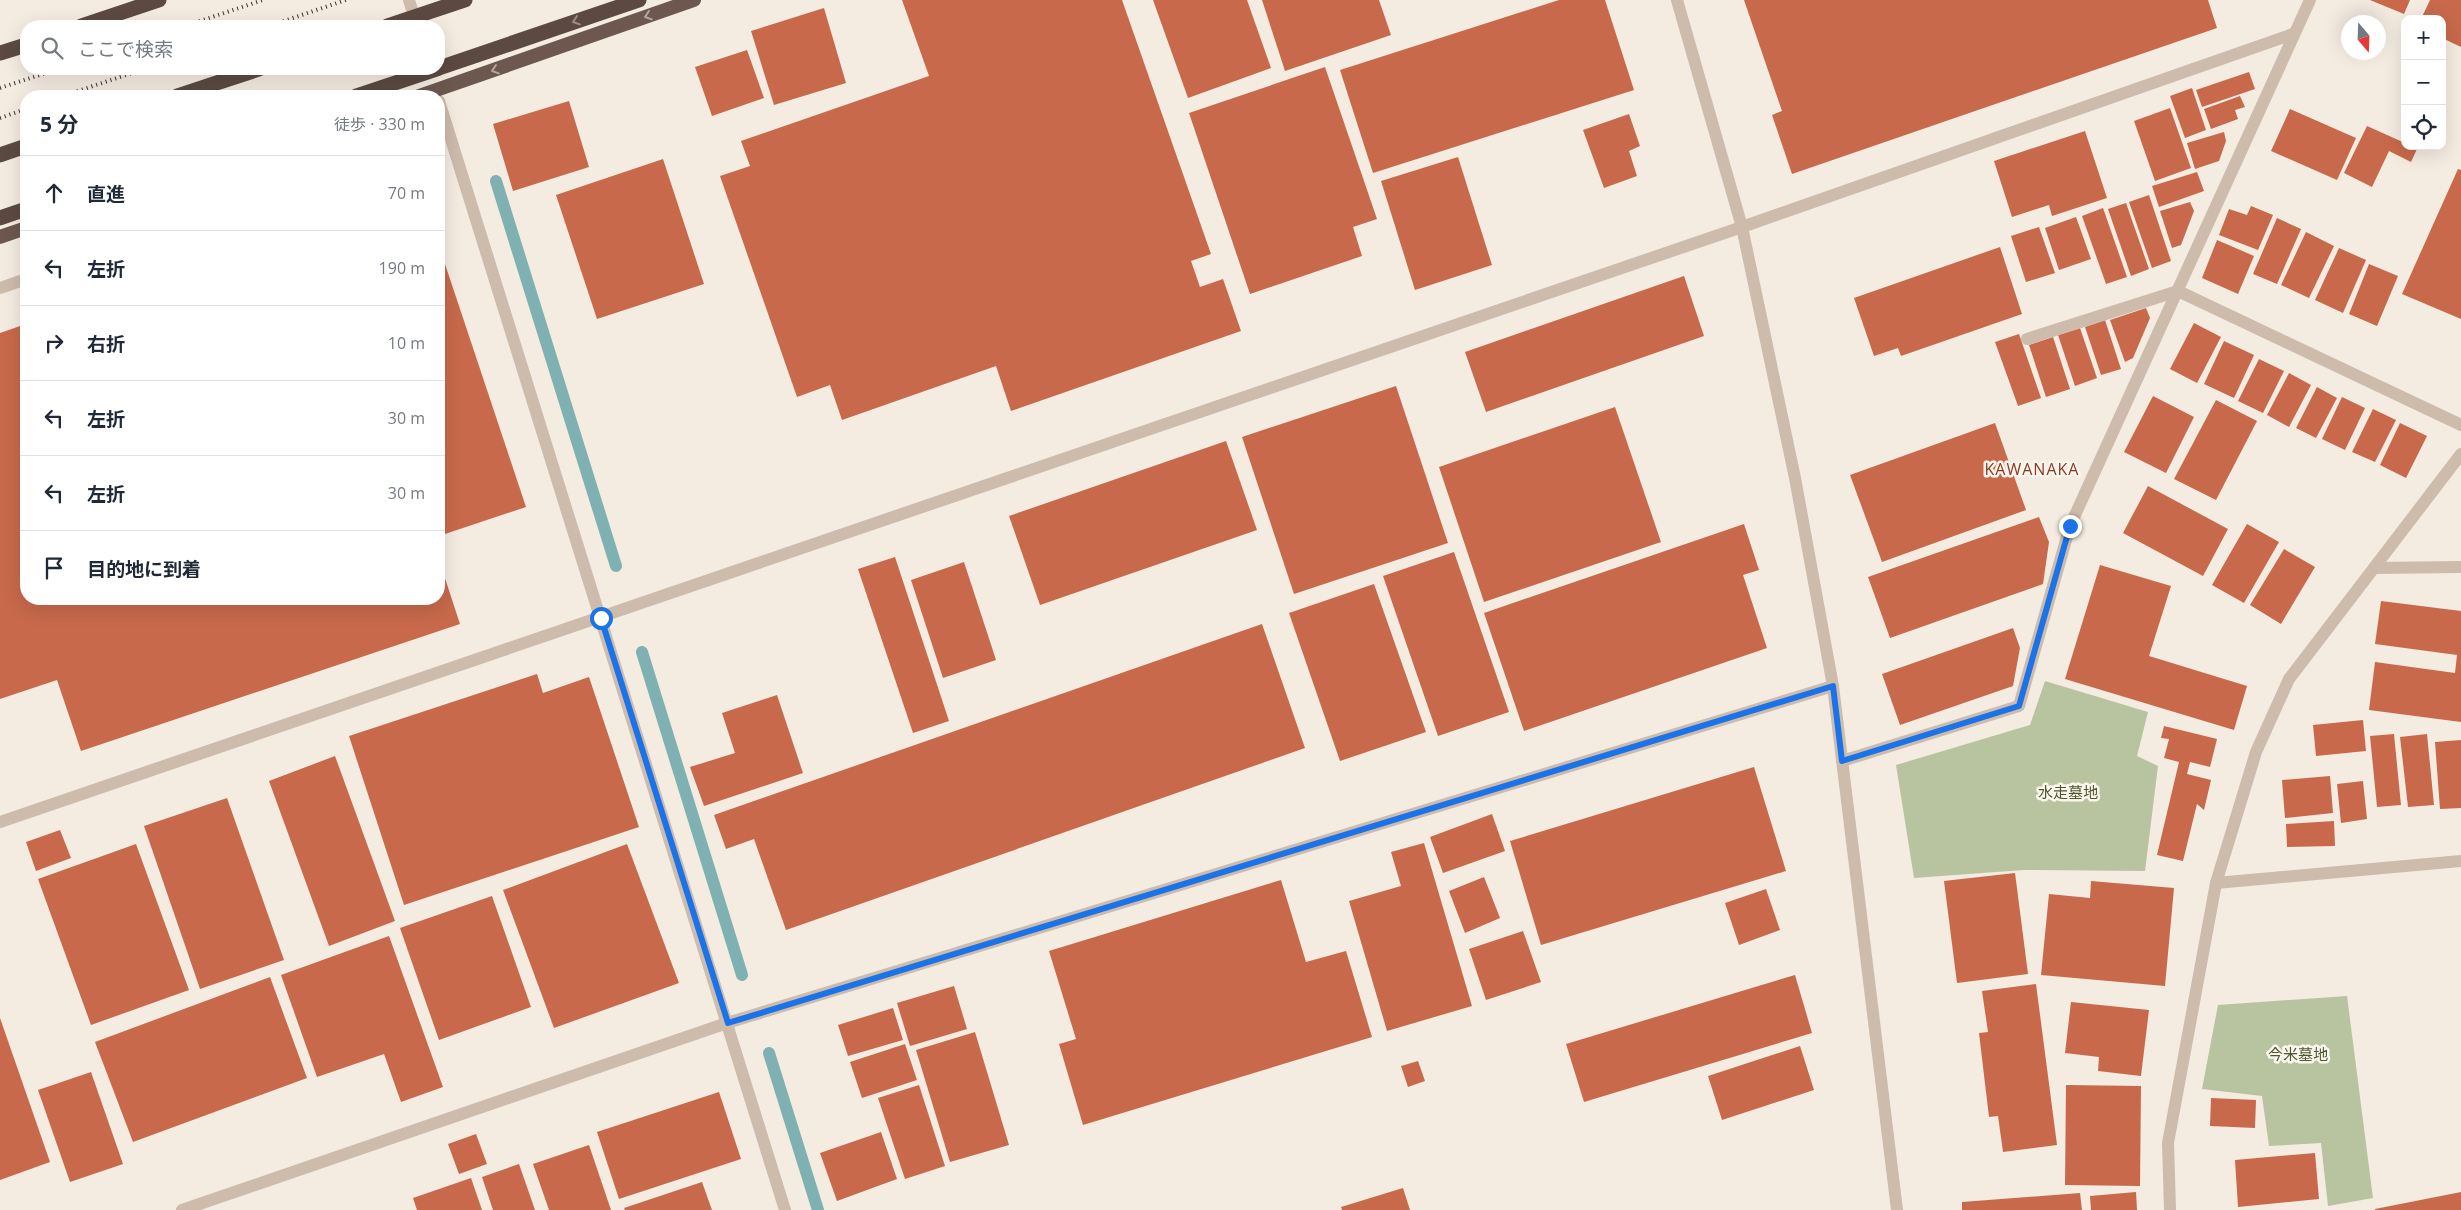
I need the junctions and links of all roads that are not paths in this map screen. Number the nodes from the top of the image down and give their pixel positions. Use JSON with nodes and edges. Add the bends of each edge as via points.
{"nodes":[{"id":1,"x":159,"y":0,"type":"edge"},
{"id":2,"x":409,"y":0,"type":"edge"},
{"id":3,"x":465,"y":0,"type":"edge"},
{"id":4,"x":639,"y":0,"type":"edge"},
{"id":5,"x":694,"y":0,"type":"edge"},
{"id":6,"x":1677,"y":0,"type":"edge"},
{"id":7,"x":2310,"y":0,"type":"edge"},
{"id":8,"x":99,"y":20,"type":"edge"},
{"id":9,"x":405,"y":20,"type":"edge"},
{"id":10,"x":415,"y":20,"type":"edge"},
{"id":11,"x":2293,"y":34,"type":"junction"},
{"id":12,"x":20,"y":46,"type":"edge"},
{"id":13,"x":0,"y":53,"type":"edge"},
{"id":14,"x":445,"y":66,"type":"edge"},
{"id":15,"x":241,"y":75,"type":"edge"},
{"id":16,"x":418,"y":75,"type":"edge"},
{"id":17,"x":431,"y":75,"type":"edge"},
{"id":18,"x":195,"y":90,"type":"edge"},
{"id":19,"x":374,"y":90,"type":"edge"},
{"id":20,"x":434,"y":90,"type":"edge"},
{"id":21,"x":445,"y":93,"type":"edge"},
{"id":22,"x":445,"y":124,"type":"edge"},
{"id":23,"x":20,"y":148,"type":"edge"},
{"id":24,"x":0,"y":155,"type":"edge"},
{"id":25,"x":20,"y":211,"type":"edge"},
{"id":26,"x":0,"y":218,"type":"edge"},
{"id":27,"x":1742,"y":228,"type":"junction"},
{"id":28,"x":20,"y":230,"type":"edge"},
{"id":29,"x":0,"y":237,"type":"edge"},
{"id":30,"x":20,"y":281,"type":"edge"},
{"id":31,"x":0,"y":288,"type":"edge"},
{"id":32,"x":2178,"y":291,"type":"junction"},
{"id":33,"x":2027,"y":339,"type":"dead end"},
{"id":34,"x":2461,"y":425,"type":"edge"},
{"id":35,"x":2461,"y":454,"type":"edge"},
{"id":36,"x":2461,"y":567,"type":"edge"},
{"id":37,"x":2374,"y":568,"type":"junction"},
{"id":38,"x":601,"y":618,"type":"junction"},
{"id":39,"x":1833,"y":686,"type":"junction"},
{"id":40,"x":1842,"y":761,"type":"junction"},
{"id":41,"x":0,"y":822,"type":"edge"},
{"id":42,"x":2461,"y":861,"type":"edge"},
{"id":43,"x":2216,"y":883,"type":"junction"},
{"id":44,"x":728,"y":1023,"type":"junction"},
{"id":45,"x":182,"y":1210,"type":"edge"},
{"id":46,"x":784,"y":1210,"type":"edge"},
{"id":47,"x":1897,"y":1210,"type":"edge"},
{"id":48,"x":2170,"y":1210,"type":"edge"}],
"edges":[{"from":1,"to":8,"type":"highway"},
{"from":2,"to":10,"type":"street"},
{"from":3,"to":9,"type":"highway","bridge":true},
{"from":4,"to":14,"type":"highway","one_way":true},
{"from":5,"to":21,"type":"highway","one_way":true},
{"from":6,"to":27,"type":"street"},
{"from":7,"to":11,"type":"street"},
{"from":11,"to":27,"type":"street"},
{"from":11,"to":32,"type":"street"},
{"from":12,"to":13,"type":"highway"},
{"from":15,"to":18,"type":"highway"},
{"from":16,"to":19,"type":"highway","bridge":true},
{"from":17,"to":20,"type":"street"},
{"from":22,"to":38,"type":"street"},
{"from":23,"to":24,"type":"highway"},
{"from":25,"to":26,"type":"highway"},
{"from":27,"to":38,"type":"street"},
{"from":27,"to":39,"type":"street","via":[[1795,478]]},
{"from":28,"to":29,"type":"highway"},
{"from":30,"to":31,"type":"street"},
{"from":32,"to":33,"type":"street"},
{"from":32,"to":34,"type":"street"},
{"from":32,"to":40,"type":"street","via":[[2070,526],[2019,706]]},
{"from":35,"to":37,"type":"street"},
{"from":36,"to":37,"type":"street"},
{"from":37,"to":43,"type":"street","via":[[2289,679],[2256,752]]},
{"from":38,"to":41,"type":"street"},
{"from":38,"to":44,"type":"street"},
{"from":39,"to":40,"type":"street"},
{"from":39,"to":44,"type":"street"},
{"from":40,"to":47,"type":"street"},
{"from":42,"to":43,"type":"street"},
{"from":43,"to":48,"type":"street","via":[[2168,1144]]},
{"from":44,"to":45,"type":"street"},
{"from":44,"to":46,"type":"street"}]}
